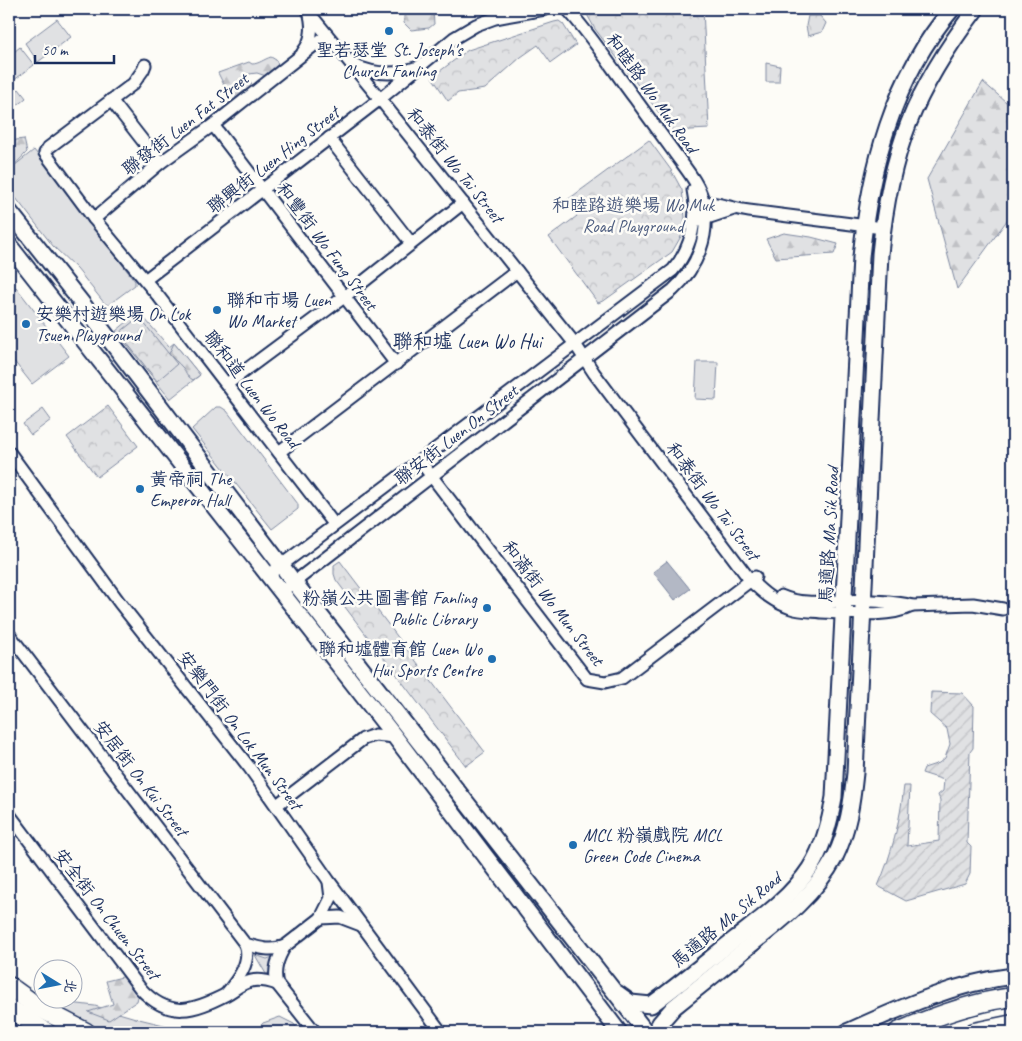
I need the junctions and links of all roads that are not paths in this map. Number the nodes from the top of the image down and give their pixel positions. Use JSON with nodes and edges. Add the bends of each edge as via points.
{"nodes":[{"id":1,"x":545,"y":9,"type":"edge"},
{"id":2,"x":567,"y":9,"type":"edge"},
{"id":3,"x":952,"y":9,"type":"edge"},
{"id":4,"x":976,"y":9,"type":"edge"},
{"id":5,"x":308,"y":11,"type":"edge"},
{"id":6,"x":327,"y":35,"type":"junction"},
{"id":7,"x":299,"y":57,"type":"junction"},
{"id":8,"x":351,"y":64,"type":"junction"},
{"id":9,"x":145,"y":65,"type":"dead end"},
{"id":10,"x":421,"y":65,"type":"junction"},
{"id":11,"x":380,"y":99,"type":"junction"},
{"id":12,"x":111,"y":100,"type":"junction"},
{"id":13,"x":213,"y":125,"type":"junction"},
{"id":14,"x":329,"y":138,"type":"junction"},
{"id":15,"x":160,"y":163,"type":"junction"},
{"id":16,"x":263,"y":190,"type":"junction"},
{"id":17,"x":699,"y":202,"type":"junction"},
{"id":18,"x":463,"y":203,"type":"junction"},
{"id":19,"x":734,"y":209,"type":"junction"},
{"id":20,"x":9,"y":211,"type":"edge"},
{"id":21,"x":94,"y":219,"type":"junction"},
{"id":22,"x":699,"y":221,"type":"junction"},
{"id":23,"x":865,"y":226,"type":"junction"},
{"id":24,"x":883,"y":228,"type":"junction"},
{"id":25,"x":411,"y":244,"type":"junction"},
{"id":26,"x":9,"y":245,"type":"edge"},
{"id":27,"x":517,"y":271,"type":"junction"},
{"id":28,"x":145,"y":280,"type":"junction"},
{"id":29,"x":344,"y":297,"type":"junction"},
{"id":30,"x":652,"y":306,"type":"joint"},
{"id":31,"x":575,"y":344,"type":"junction"},
{"id":32,"x":586,"y":357,"type":"junction"},
{"id":33,"x":396,"y":364,"type":"junction"},
{"id":34,"x":226,"y":384,"type":"junction"},
{"id":35,"x":9,"y":452,"type":"edge"},
{"id":36,"x":279,"y":452,"type":"junction"},
{"id":37,"x":420,"y":461,"type":"junction"},
{"id":38,"x":432,"y":476,"type":"junction"},
{"id":39,"x":334,"y":524,"type":"junction"},
{"id":40,"x":281,"y":566,"type":"junction"},
{"id":41,"x":268,"y":575,"type":"junction"},
{"id":42,"x":753,"y":579,"type":"junction"},
{"id":43,"x":294,"y":582,"type":"junction"},
{"id":44,"x":281,"y":593,"type":"junction"},
{"id":45,"x":844,"y":607,"type":"junction"},
{"id":46,"x":863,"y":607,"type":"junction"},
{"id":47,"x":1003,"y":609,"type":"dead end"},
{"id":48,"x":9,"y":634,"type":"edge"},
{"id":49,"x":395,"y":737,"type":"junction"},
{"id":50,"x":277,"y":805,"type":"junction"},
{"id":51,"x":9,"y":814,"type":"edge"},
{"id":52,"x":329,"y":881,"type":"junction"},
{"id":53,"x":321,"y":918,"type":"junction"},
{"id":54,"x":361,"y":925,"type":"junction"},
{"id":55,"x":245,"y":944,"type":"junction"},
{"id":56,"x":285,"y":946,"type":"junction"},
{"id":57,"x":1013,"y":976,"type":"edge"},
{"id":58,"x":277,"y":984,"type":"junction"},
{"id":59,"x":9,"y":986,"type":"edge"},
{"id":60,"x":226,"y":994,"type":"junction"},
{"id":61,"x":617,"y":994,"type":"junction"},
{"id":62,"x":1013,"y":997,"type":"edge"},
{"id":63,"x":9,"y":1008,"type":"edge"},
{"id":64,"x":1013,"y":1024,"type":"edge"},
{"id":65,"x":46,"y":1032,"type":"edge"},
{"id":66,"x":86,"y":1032,"type":"edge"},
{"id":67,"x":315,"y":1032,"type":"edge"},
{"id":68,"x":441,"y":1032,"type":"edge"},
{"id":69,"x":619,"y":1032,"type":"edge"},
{"id":70,"x":646,"y":1032,"type":"edge"},
{"id":71,"x":655,"y":1032,"type":"edge"},
{"id":72,"x":846,"y":1032,"type":"edge"},
{"id":73,"x":898,"y":1032,"type":"edge"},
{"id":74,"x":974,"y":1032,"type":"edge"}],
"edges":[{"from":1,"to":10,"type":"street","name":"聯興街 Luen Hing Street","via":[[495,18],[476,25]]},
{"from":2,"to":17,"type":"street","name":"和睦路 Wo Muk Road","via":[[689,174],[697,186]]},
{"from":3,"to":23,"type":"main road","name":"馬適路 Ma Sik Road","via":[[927,44],[894,107],[874,172]]},
{"from":4,"to":24,"type":"main road","name":"馬適路 Ma Sik Road","via":[[942,57],[912,112],[892,175]]},
{"from":5,"to":6,"type":"street","name":"和泰街 Wo Tai Street"},
{"from":5,"to":7,"type":"street","name":"聯發街 Luen Fat Street","via":[[311,36]]},
{"from":6,"to":7,"type":"street","name":"聯發街 Luen Fat Street"},
{"from":6,"to":8,"type":"street","name":"和泰街 Wo Tai Street"},
{"from":7,"to":13,"type":"street","name":"聯發街 Luen Fat Street"},
{"from":8,"to":10,"type":"street","name":"聯興街 Luen Hing Street","via":[[391,73]]},
{"from":8,"to":11,"type":"street","name":"和泰街 Wo Tai Street"},
{"from":9,"to":12,"type":"street","via":[[133,84]]},
{"from":10,"to":11,"type":"street","name":"聯興街 Luen Hing Street"},
{"from":11,"to":14,"type":"street","name":"聯興街 Luen Hing Street"},
{"from":11,"to":18,"type":"street","name":"和泰街 Wo Tai Street"},
{"from":12,"to":15,"type":"street"},
{"from":12,"to":21,"type":"street","name":"聯和道 Luen Wo Road","via":[[48,148],[45,154]]},
{"from":13,"to":15,"type":"street","name":"聯發街 Luen Fat Street"},
{"from":13,"to":16,"type":"street","name":"和豐街 Wo Fung Street"},
{"from":14,"to":16,"type":"street","name":"聯興街 Luen Hing Street"},
{"from":14,"to":25,"type":"street"},
{"from":15,"to":21,"type":"street","name":"聯發街 Luen Fat Street"},
{"from":16,"to":28,"type":"street","name":"聯興街 Luen Hing Street"},
{"from":16,"to":29,"type":"street","name":"和豐街 Wo Fung Street"},
{"from":17,"to":19,"type":"street","via":[[722,204]]},
{"from":17,"to":22,"type":"street","name":"和睦路 Wo Muk Road"},
{"from":18,"to":25,"type":"street"},
{"from":18,"to":27,"type":"street","name":"和泰街 Wo Tai Street"},
{"from":19,"to":22,"type":"street"},
{"from":19,"to":23,"type":"street"},
{"from":20,"to":40,"type":"main road"},
{"from":21,"to":28,"type":"street","name":"聯和道 Luen Wo Road"},
{"from":22,"to":30,"type":"street","name":"和睦路 Wo Muk Road","via":[[700,249],[691,270]]},
{"from":22,"to":31,"type":"street","name":"和睦路 Wo Muk Road","via":[[673,270]]},
{"from":23,"to":24,"type":"street"},
{"from":23,"to":45,"type":"main road","name":"馬適路 Ma Sik Road"},
{"from":24,"to":46,"type":"main road","name":"馬適路 Ma Sik Road"},
{"from":25,"to":29,"type":"street"},
{"from":26,"to":41,"type":"main road"},
{"from":27,"to":31,"type":"street","name":"和泰街 Wo Tai Street"},
{"from":27,"to":33,"type":"street"},
{"from":28,"to":34,"type":"street","name":"聯和道 Luen Wo Road"},
{"from":29,"to":33,"type":"street","name":"和豐街 Wo Fung Street"},
{"from":29,"to":34,"type":"street"},
{"from":30,"to":32,"type":"street","name":"聯安街 Luen On Street"},
{"from":31,"to":32,"type":"street","name":"和泰街 Wo Tai Street"},
{"from":31,"to":37,"type":"street","name":"聯安街 Luen On Street"},
{"from":32,"to":38,"type":"street","name":"聯安街 Luen On Street"},
{"from":32,"to":42,"type":"street","name":"和泰街 Wo Tai Street"},
{"from":33,"to":36,"type":"street"},
{"from":34,"to":36,"type":"street","name":"聯和道 Luen Wo Road"},
{"from":35,"to":50,"type":"street","name":"安樂門街 On Lok Mun Street","via":[[119,602]]},
{"from":36,"to":39,"type":"street","name":"聯和道 Luen Wo Road"},
{"from":37,"to":38,"type":"street","name":"和滿街 Wo Mun Street"},
{"from":37,"to":39,"type":"street","name":"聯安街 Luen On Street"},
{"from":38,"to":42,"type":"street","name":"和滿街 Wo Mun Street","via":[[587,679],[605,682],[622,678]]},
{"from":38,"to":43,"type":"street","name":"聯安街 Luen On Street"},
{"from":39,"to":40,"type":"street","name":"聯安街 Luen On Street"},
{"from":40,"to":41,"type":"street","name":"聯安街 Luen On Street"},
{"from":40,"to":43,"type":"main road"},
{"from":41,"to":44,"type":"main road"},
{"from":42,"to":45,"type":"street","name":"和泰街 Wo Tai Street","via":[[766,596],[793,609]]},
{"from":43,"to":44,"type":"street","name":"聯安街 Luen On Street"},
{"from":43,"to":61,"type":"main road"},
{"from":44,"to":49,"type":"main road"},
{"from":45,"to":46,"type":"street","name":"和泰街 Wo Tai Street"},
{"from":45,"to":61,"type":"main road","name":"馬適路 Ma Sik Road","via":[[834,797],[820,851],[802,880],[781,902],[651,1005],[631,1003]]},
{"from":46,"to":47,"type":"street","name":"和泰街 Wo Tai Street","via":[[904,603],[912,606],[973,604]]},
{"from":46,"to":71,"type":"main road","name":"馬適路 Ma Sik Road","via":[[854,785],[840,846],[828,869],[803,901],[666,1014]]},
{"from":48,"to":55,"type":"street","name":"安居街 On Kui Street"},
{"from":49,"to":50,"type":"street","via":[[375,735],[364,739]]},
{"from":49,"to":69,"type":"main road"},
{"from":50,"to":52,"type":"street","name":"安樂門街 On Lok Mun Street"},
{"from":51,"to":60,"type":"street","name":"安全街 On Chuen Street","via":[[146,994],[160,1004],[184,1010],[202,1007]]},
{"from":52,"to":53,"type":"street","via":[[331,898]]},
{"from":52,"to":54,"type":"street","name":"安樂門街 On Lok Mun Street"},
{"from":53,"to":54,"type":"street","via":[[340,917]]},
{"from":53,"to":56,"type":"street"},
{"from":54,"to":68,"type":"street","name":"安樂門街 On Lok Mun Street"},
{"from":55,"to":56,"type":"street","via":[[268,950]]},
{"from":55,"to":60,"type":"street","name":"安全街 On Chuen Street","via":[[247,952],[243,969]]},
{"from":56,"to":58,"type":"street","via":[[276,964]]},
{"from":57,"to":72,"type":"main road","via":[[964,986],[920,1000]]},
{"from":58,"to":60,"type":"street","via":[[264,980],[250,981]]},
{"from":58,"to":67,"type":"street"},
{"from":59,"to":66,"type":"highway","via":[[38,1007]]},
{"from":61,"to":70,"type":"main road"},
{"from":62,"to":73,"type":"highway","via":[[972,1005]]},
{"from":63,"to":65,"type":"highway"},
{"from":64,"to":74,"type":"highway"}]}
